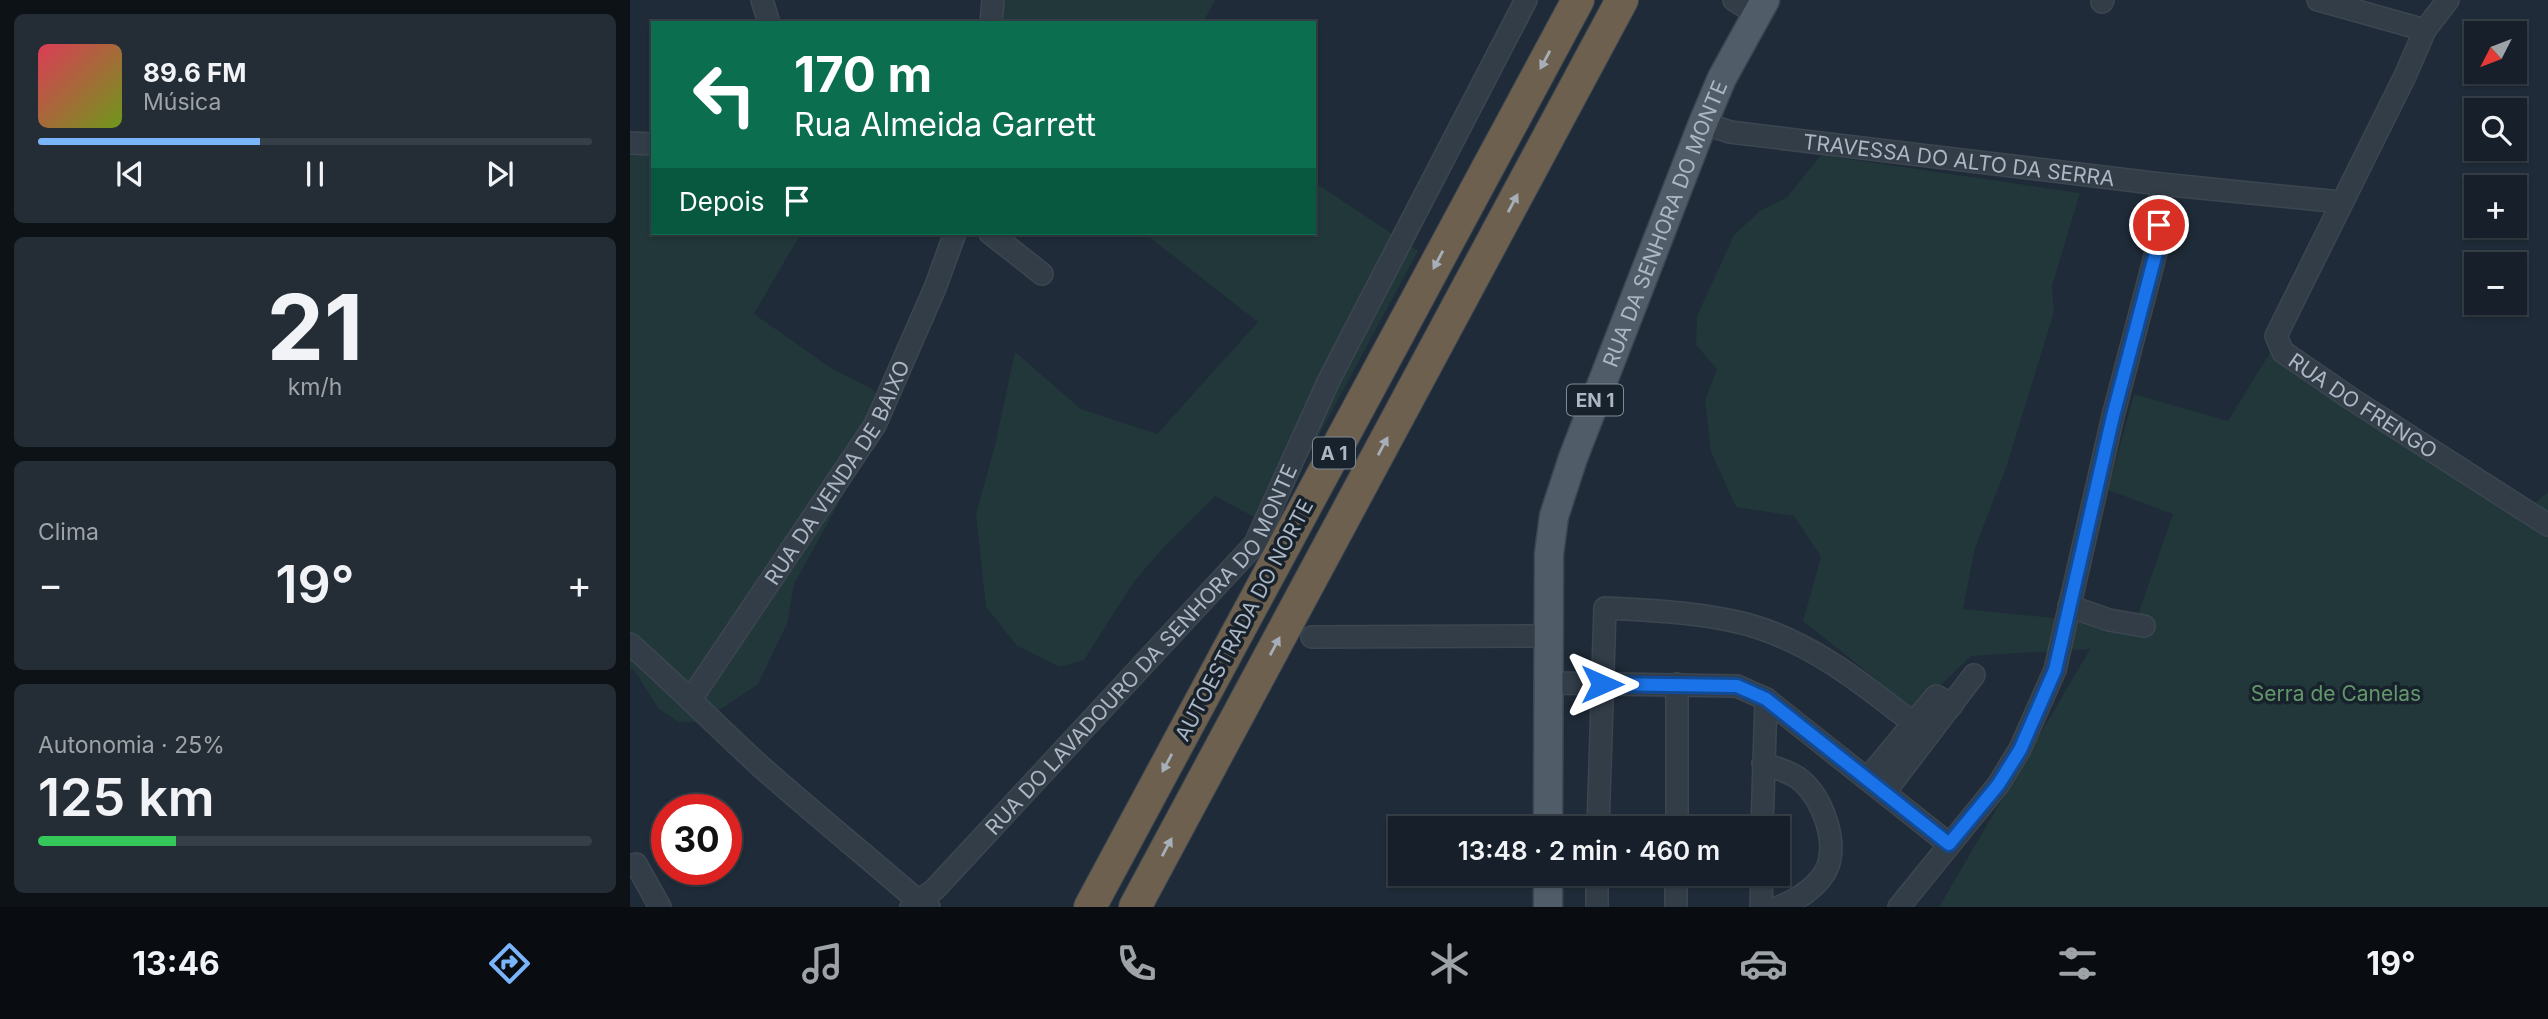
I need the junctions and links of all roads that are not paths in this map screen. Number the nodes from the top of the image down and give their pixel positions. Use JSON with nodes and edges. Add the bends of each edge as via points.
{"nodes":[{"id":1,"x":762,"y":0,"type":"edge"},
{"id":2,"x":993,"y":0,"type":"edge"},
{"id":3,"x":1526,"y":0,"type":"edge"},
{"id":4,"x":1578,"y":0,"type":"edge"},
{"id":5,"x":1622,"y":0,"type":"edge"},
{"id":6,"x":2318,"y":0,"type":"edge"},
{"id":7,"x":2448,"y":0,"type":"edge"},
{"id":8,"x":1752,"y":5,"type":"edge"},
{"id":9,"x":768,"y":21,"type":"edge"},
{"id":10,"x":990,"y":21,"type":"edge"},
{"id":11,"x":2425,"y":30,"type":"junction"},
{"id":12,"x":1703,"y":123,"type":"junction"},
{"id":13,"x":630,"y":143,"type":"edge"},
{"id":14,"x":651,"y":144,"type":"edge"},
{"id":15,"x":2161,"y":184,"type":"junction"},
{"id":16,"x":2341,"y":202,"type":"junction"},
{"id":17,"x":954,"y":235,"type":"edge"},
{"id":18,"x":993,"y":235,"type":"edge"},
{"id":19,"x":1042,"y":274,"type":"dead end"},
{"id":20,"x":2548,"y":525,"type":"edge"},
{"id":21,"x":2069,"y":606,"type":"junction"},
{"id":22,"x":2144,"y":625,"type":"dead end"},
{"id":23,"x":1550,"y":636,"type":"junction"},
{"id":24,"x":1312,"y":637,"type":"dead end"},
{"id":25,"x":630,"y":644,"type":"edge"},
{"id":26,"x":1974,"y":675,"type":"dead end"},
{"id":27,"x":1550,"y":683,"type":"junction"},
{"id":28,"x":1602,"y":684,"type":"junction"},
{"id":29,"x":1677,"y":684,"type":"junction"},
{"id":30,"x":691,"y":699,"type":"junction"},
{"id":31,"x":1766,"y":699,"type":"junction"},
{"id":32,"x":1952,"y":705,"type":"junction"},
{"id":33,"x":1914,"y":724,"type":"junction"},
{"id":34,"x":1763,"y":763,"type":"junction"},
{"id":35,"x":1868,"y":778,"type":"junction"},
{"id":36,"x":1885,"y":792,"type":"junction"},
{"id":37,"x":1548,"y":816,"type":"edge"},
{"id":38,"x":1598,"y":816,"type":"edge"},
{"id":39,"x":1677,"y":816,"type":"edge"},
{"id":40,"x":1762,"y":816,"type":"edge"},
{"id":41,"x":1949,"y":844,"type":"junction"},
{"id":42,"x":636,"y":864,"type":"dead end"},
{"id":43,"x":1548,"y":886,"type":"edge"},
{"id":44,"x":1597,"y":886,"type":"edge"},
{"id":45,"x":1676,"y":886,"type":"edge"},
{"id":46,"x":1762,"y":886,"type":"edge"},
{"id":47,"x":920,"y":905,"type":"edge"},
{"id":48,"x":660,"y":907,"type":"edge"},
{"id":49,"x":1090,"y":907,"type":"edge"},
{"id":50,"x":1135,"y":907,"type":"edge"},
{"id":51,"x":1548,"y":907,"type":"edge"},
{"id":52,"x":1597,"y":907,"type":"edge"},
{"id":53,"x":1676,"y":907,"type":"edge"},
{"id":54,"x":1761,"y":907,"type":"edge"},
{"id":55,"x":1779,"y":907,"type":"edge"},
{"id":56,"x":1899,"y":907,"type":"edge"}],
"edges":[{"from":1,"to":9,"type":"street"},
{"from":2,"to":10,"type":"street"},
{"from":3,"to":47,"type":"street","name":"RUA DO LAVADOURO DA SENHORA DO MONTE","via":[[1329,380],[1255,544]]},
{"from":4,"to":49,"type":"highway","name":"AUTOESTRADA DO NORTE","number":"A 1","one_way":true},
{"from":50,"to":5,"type":"highway","name":"AUTOESTRADA DO NORTE","number":"A 1","one_way":true},
{"from":6,"to":11,"type":"street"},
{"from":7,"to":11,"type":"street","name":"RUA DO FRENGO"},
{"from":8,"to":12,"type":"main road","name":"RUA DA SENHORA DO MONTE","number":"EN 1"},
{"from":11,"to":16,"type":"street","name":"RUA DO FRENGO"},
{"from":12,"to":15,"type":"street","name":"TRAVESSA DO ALTO DA SERRA","via":[[1730,132]]},
{"from":12,"to":23,"type":"main road","name":"RUA DA SENHORA DO MONTE","number":"EN 1","via":[[1554,516],[1549,554]]},
{"from":13,"to":14,"type":"street"},
{"from":15,"to":16,"type":"street","name":"TRAVESSA DO ALTO DA SERRA"},
{"from":15,"to":21,"type":"street","via":[[2158,245]]},
{"from":16,"to":20,"type":"street","name":"RUA DO FRENGO","via":[[2276,336],[2283,352]]},
{"from":17,"to":30,"type":"street","name":"RUA DA VENDA DE BAIXO","via":[[875,425]]},
{"from":18,"to":19,"type":"street"},
{"from":21,"to":22,"type":"street","via":[[2109,620]]},
{"from":21,"to":41,"type":"street","via":[[2055,670],[2020,750],[1998,785]]},
{"from":23,"to":24,"type":"street"},
{"from":23,"to":27,"type":"main road","name":"RUA DA SENHORA DO MONTE","number":"EN 1"},
{"from":25,"to":30,"type":"street"},
{"from":26,"to":32,"type":"street"},
{"from":27,"to":28,"type":"street"},
{"from":27,"to":37,"type":"main road","name":"RUA DA SENHORA DO MONTE","number":"EN 1"},
{"from":28,"to":29,"type":"street"},
{"from":28,"to":33,"type":"street","via":[[1605,608],[1672,611],[1735,621],[1804,647],[1860,681]]},
{"from":28,"to":38,"type":"street"},
{"from":29,"to":31,"type":"street","via":[[1737,686]]},
{"from":29,"to":39,"type":"street"},
{"from":30,"to":47,"type":"street"},
{"from":31,"to":34,"type":"street"},
{"from":31,"to":35,"type":"street"},
{"from":32,"to":33,"type":"street","via":[[1936,696]]},
{"from":32,"to":36,"type":"street"},
{"from":33,"to":35,"type":"street"},
{"from":34,"to":40,"type":"street"},
{"from":34,"to":55,"type":"street","via":[[1802,781],[1826,821],[1831,847],[1827,867],[1813,886]]},
{"from":35,"to":36,"type":"street"},
{"from":36,"to":41,"type":"street"},
{"from":41,"to":56,"type":"street"},
{"from":42,"to":48,"type":"street"},
{"from":43,"to":51,"type":"main road"},
{"from":44,"to":52,"type":"street"},
{"from":45,"to":53,"type":"street"},
{"from":46,"to":54,"type":"street"}]}
